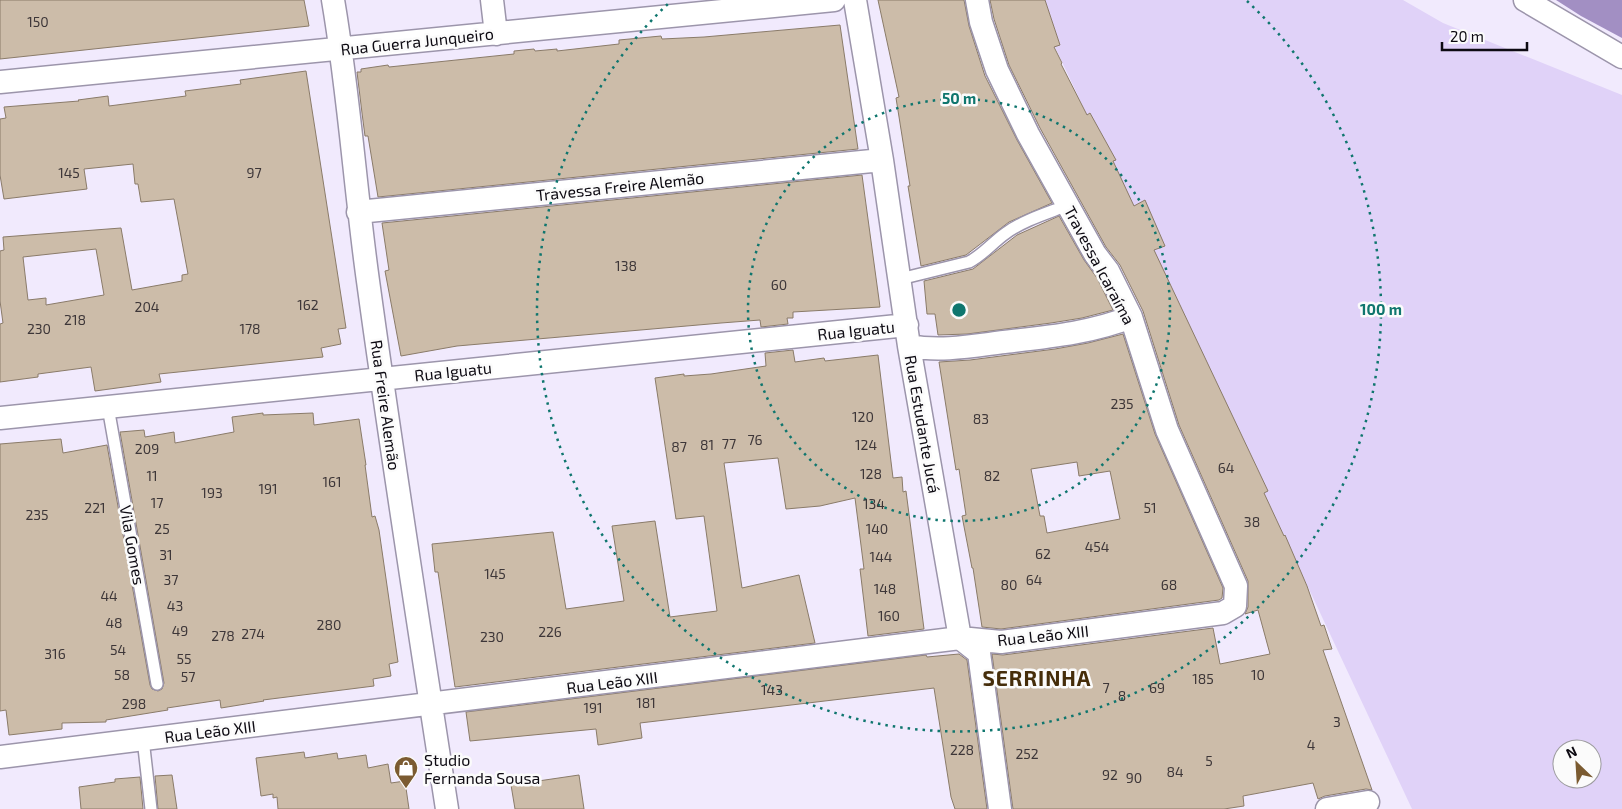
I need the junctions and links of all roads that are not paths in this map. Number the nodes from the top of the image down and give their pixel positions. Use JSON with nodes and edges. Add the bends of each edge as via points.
{"nodes":[{"id":1,"x":333,"y":0,"type":"edge"},
{"id":2,"x":492,"y":0,"type":"edge"},
{"id":3,"x":834,"y":0,"type":"edge"},
{"id":4,"x":855,"y":0,"type":"edge"},
{"id":5,"x":977,"y":0,"type":"edge"},
{"id":6,"x":1525,"y":0,"type":"edge"},
{"id":7,"x":496,"y":34,"type":"junction"},
{"id":8,"x":341,"y":49,"type":"junction"},
{"id":9,"x":1622,"y":57,"type":"edge"},
{"id":10,"x":0,"y":82,"type":"edge"},
{"id":11,"x":882,"y":160,"type":"junction"},
{"id":12,"x":1068,"y":205,"type":"junction"},
{"id":13,"x":358,"y":212,"type":"junction"},
{"id":14,"x":900,"y":278,"type":"junction"},
{"id":15,"x":1131,"y":317,"type":"junction"},
{"id":16,"x":908,"y":335,"type":"junction"},
{"id":17,"x":381,"y":378,"type":"junction"},
{"id":18,"x":108,"y":407,"type":"junction"},
{"id":19,"x":0,"y":418,"type":"edge"},
{"id":20,"x":1223,"y":614,"type":"joint"},
{"id":21,"x":960,"y":638,"type":"junction"},
{"id":22,"x":157,"y":684,"type":"dead end"},
{"id":23,"x":431,"y":704,"type":"junction"},
{"id":24,"x":143,"y":739,"type":"junction"},
{"id":25,"x":0,"y":757,"type":"edge"},
{"id":26,"x":1368,"y":802,"type":"dead end"},
{"id":27,"x":151,"y":809,"type":"edge"},
{"id":28,"x":447,"y":809,"type":"edge"},
{"id":29,"x":1000,"y":809,"type":"edge"},
{"id":30,"x":1327,"y":809,"type":"edge"}],
"edges":[{"from":1,"to":8,"type":"street","name":"Rua Freire Alemão"},
{"from":2,"to":7,"type":"street"},
{"from":3,"to":7,"type":"street","name":"Rua Guerra Junqueiro"},
{"from":4,"to":11,"type":"street","name":"Rua Estudante Jucá"},
{"from":5,"to":12,"type":"street","name":"Travessa Icaraíma","via":[[997,70]]},
{"from":6,"to":9,"type":"street"},
{"from":7,"to":8,"type":"street","name":"Rua Guerra Junqueiro"},
{"from":8,"to":10,"type":"street","name":"Rua Guerra Junqueiro"},
{"from":8,"to":13,"type":"street","name":"Rua Freire Alemão"},
{"from":11,"to":13,"type":"street","name":"Travessa Freire Alemão"},
{"from":11,"to":14,"type":"street","name":"Rua Estudante Jucá"},
{"from":12,"to":14,"type":"lane","via":[[1008,231],[969,262]]},
{"from":12,"to":15,"type":"street","name":"Travessa Icaraíma"},
{"from":13,"to":17,"type":"street","name":"Rua Freire Alemão"},
{"from":14,"to":16,"type":"street","name":"Rua Estudante Jucá"},
{"from":15,"to":16,"type":"street","name":"Rua Iguatu","via":[[1108,326],[949,349],[926,349]]},
{"from":15,"to":20,"type":"street","name":"Travessa Icaraíma","via":[[1167,430],[1236,586],[1235,606]]},
{"from":16,"to":17,"type":"street","name":"Rua Iguatu"},
{"from":16,"to":21,"type":"street","name":"Rua Estudante Jucá"},
{"from":17,"to":18,"type":"street","name":"Rua Iguatu"},
{"from":17,"to":23,"type":"street","name":"Rua Freire Alemão"},
{"from":18,"to":19,"type":"street","name":"Rua Iguatu"},
{"from":18,"to":22,"type":"lane","name":"Vila Gomes"},
{"from":20,"to":21,"type":"street","name":"Rua Leão XIII","via":[[1001,642]]},
{"from":21,"to":23,"type":"street","name":"Rua Leão XIII"},
{"from":21,"to":29,"type":"street","via":[[980,654]]},
{"from":23,"to":24,"type":"street","name":"Rua Leão XIII"},
{"from":23,"to":28,"type":"street","name":"Rua Freire Alemão"},
{"from":24,"to":25,"type":"street","name":"Rua Leão XIII"},
{"from":24,"to":27,"type":"lane"},
{"from":26,"to":30,"type":"street"}]}
